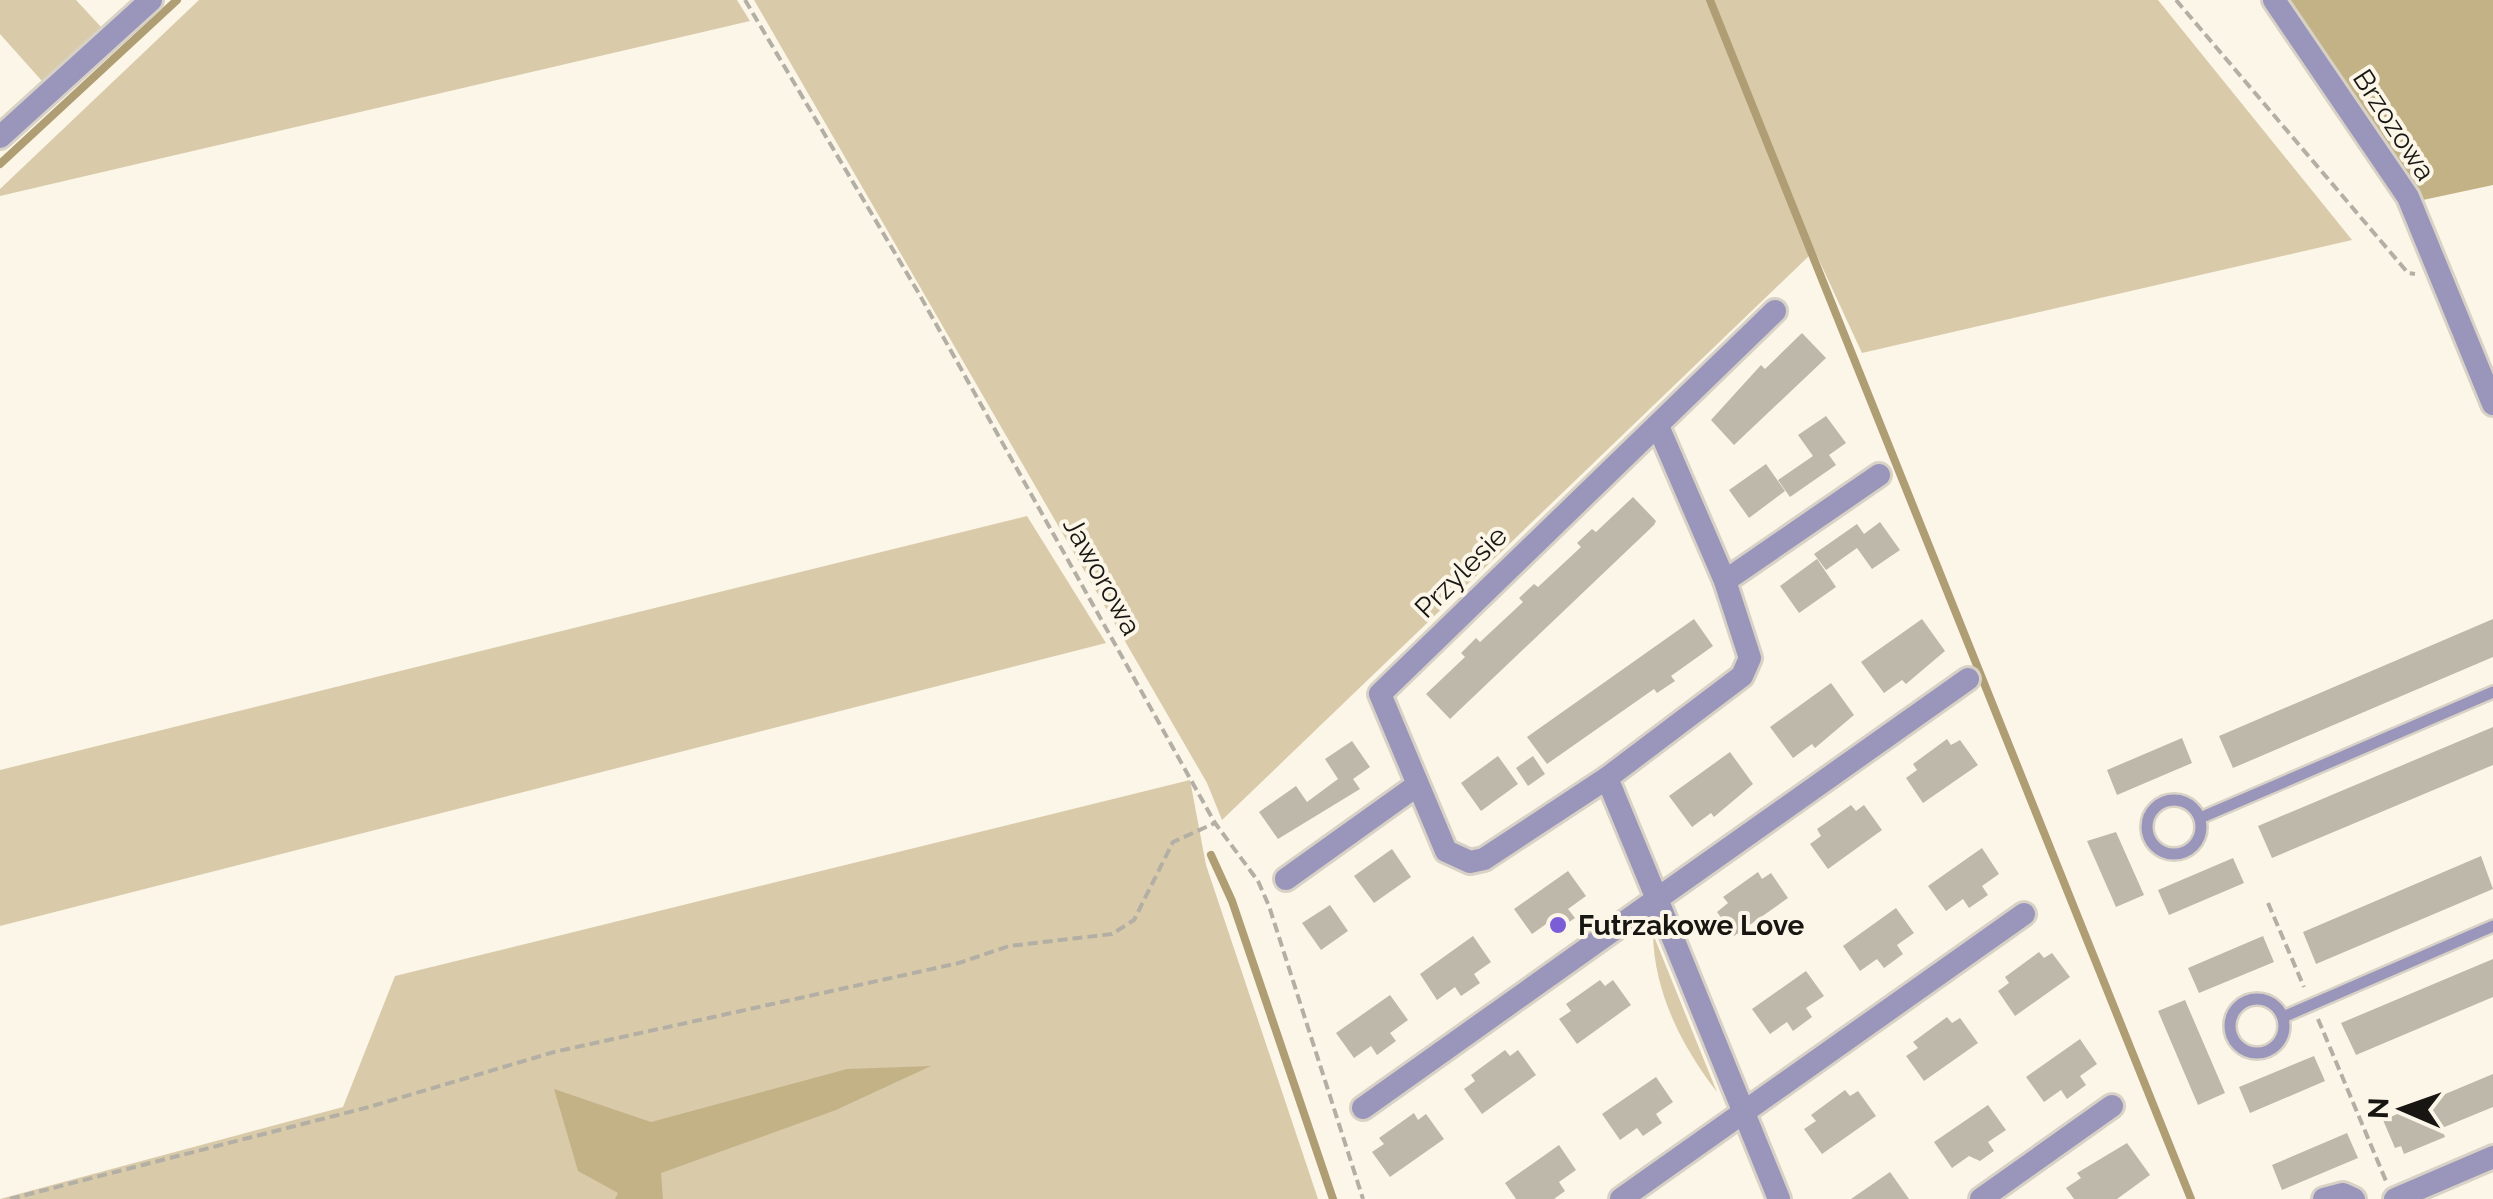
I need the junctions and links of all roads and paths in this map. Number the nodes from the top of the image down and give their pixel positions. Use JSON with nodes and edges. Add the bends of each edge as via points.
{"nodes":[{"id":1,"x":151,"y":0,"type":"edge"},
{"id":2,"x":745,"y":0,"type":"edge"},
{"id":3,"x":2176,"y":0,"type":"edge"},
{"id":4,"x":2274,"y":0,"type":"edge"},
{"id":5,"x":0,"y":138,"type":"edge"},
{"id":6,"x":2421,"y":275,"type":"dead end"},
{"id":7,"x":1775,"y":311,"type":"dead end"},
{"id":8,"x":2483,"y":351,"type":"edge"},
{"id":9,"x":2493,"y":404,"type":"edge"},
{"id":10,"x":1658,"y":426,"type":"junction"},
{"id":11,"x":1879,"y":474,"type":"dead end"},
{"id":12,"x":1726,"y":581,"type":"junction"},
{"id":13,"x":1968,"y":679,"type":"dead end"},
{"id":14,"x":2493,"y":692,"type":"edge"},
{"id":15,"x":1607,"y":778,"type":"junction"},
{"id":16,"x":1416,"y":786,"type":"junction"},
{"id":17,"x":2200,"y":818,"type":"junction"},
{"id":18,"x":1215,"y":823,"type":"junction"},
{"id":19,"x":1286,"y":879,"type":"dead end"},
{"id":20,"x":1657,"y":899,"type":"junction"},
{"id":21,"x":2268,"y":904,"type":"dead end"},
{"id":22,"x":2024,"y":914,"type":"dead end"},
{"id":23,"x":2493,"y":926,"type":"edge"},
{"id":24,"x":2312,"y":1004,"type":"junction"},
{"id":25,"x":2282,"y":1017,"type":"junction"},
{"id":26,"x":2112,"y":1106,"type":"dead end"},
{"id":27,"x":1363,"y":1108,"type":"dead end"},
{"id":28,"x":1742,"y":1112,"type":"junction"},
{"id":29,"x":2493,"y":1157,"type":"edge"},
{"id":30,"x":2391,"y":1190,"type":"edge"},
{"id":31,"x":10,"y":1199,"type":"edge"},
{"id":32,"x":1363,"y":1199,"type":"edge"},
{"id":33,"x":1621,"y":1199,"type":"edge"},
{"id":34,"x":1778,"y":1199,"type":"edge"},
{"id":35,"x":1981,"y":1199,"type":"edge"},
{"id":36,"x":2324,"y":1199,"type":"edge"},
{"id":37,"x":2354,"y":1199,"type":"edge"}],
"edges":[{"from":1,"to":5,"type":"street"},
{"from":2,"to":18,"type":"path","name":"Jaworowa","via":[[918,292]]},
{"from":3,"to":6,"type":"path","via":[[2408,273]]},
{"from":4,"to":8,"type":"street","name":"Brzozowa","via":[[2408,197]]},
{"from":7,"to":10,"type":"street","name":"Przylesie"},
{"from":8,"to":9,"type":"street","name":"Brzozowa"},
{"from":10,"to":12,"type":"street","name":"Przylesie"},
{"from":10,"to":16,"type":"street","name":"Przylesie","via":[[1380,694]]},
{"from":11,"to":12,"type":"street"},
{"from":12,"to":15,"type":"street","name":"Przylesie","via":[[1744,632],[1747,668]]},
{"from":13,"to":20,"type":"street"},
{"from":14,"to":17,"type":"lane"},
{"from":15,"to":16,"type":"street","name":"Przylesie","via":[[1484,860],[1470,862],[1446,852]]},
{"from":15,"to":20,"type":"street"},
{"from":16,"to":19,"type":"street"},
{"from":17,"to":17,"type":"lane","via":[[2200,838],[2186,852],[2161,852],[2149,839],[2152,811],[2168,801],[2187,803]]},
{"from":18,"to":31,"type":"path","via":[[1173,842],[1134,920],[1112,934],[1009,946],[554,1052]]},
{"from":18,"to":32,"type":"path","name":"Jaworowa","via":[[1269,906]]},
{"from":20,"to":27,"type":"street"},
{"from":20,"to":28,"type":"street"},
{"from":21,"to":24,"type":"path"},
{"from":22,"to":28,"type":"street"},
{"from":23,"to":24,"type":"lane"},
{"from":24,"to":25,"type":"lane"},
{"from":24,"to":30,"type":"path"},
{"from":25,"to":25,"type":"lane","via":[[2282,1037],[2268,1051],[2252,1054],[2232,1038],[2230,1019],[2250,1000],[2270,1002]]},
{"from":26,"to":35,"type":"street"},
{"from":28,"to":33,"type":"street"},
{"from":28,"to":34,"type":"street"},
{"from":29,"to":30,"type":"street"},
{"from":36,"to":37,"type":"street"}]}
